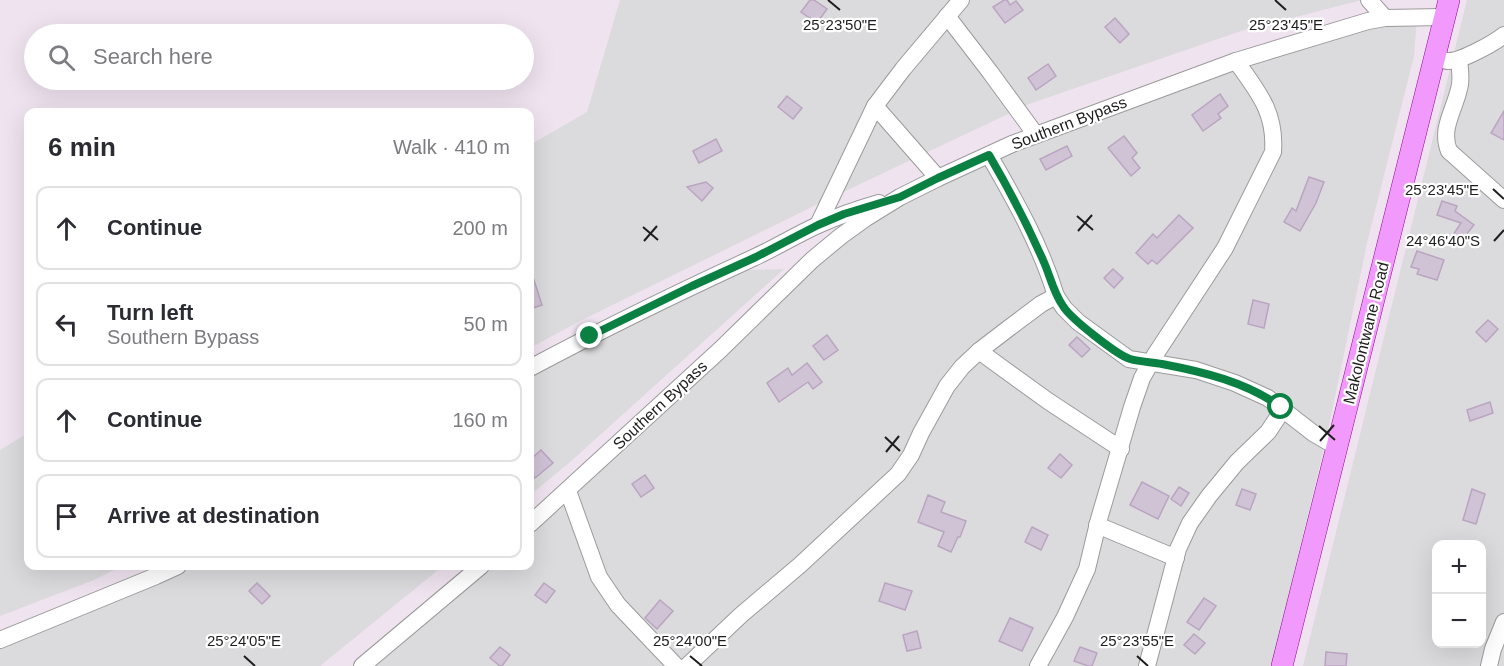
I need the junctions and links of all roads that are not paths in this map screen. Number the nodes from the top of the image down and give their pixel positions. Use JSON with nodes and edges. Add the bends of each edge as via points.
{"nodes":[{"id":1,"x":960,"y":0,"type":"edge"},
{"id":2,"x":1369,"y":0,"type":"edge"},
{"id":3,"x":1447,"y":8,"type":"edge"},
{"id":4,"x":947,"y":16,"type":"junction"},
{"id":5,"x":1385,"y":18,"type":"junction"},
{"id":6,"x":1504,"y":35,"type":"edge"},
{"id":7,"x":1434,"y":57,"type":"junction"},
{"id":8,"x":1459,"y":60,"type":"junction"},
{"id":9,"x":1236,"y":61,"type":"junction"},
{"id":10,"x":875,"y":106,"type":"junction"},
{"id":11,"x":1035,"y":135,"type":"junction"},
{"id":12,"x":989,"y":155,"type":"junction"},
{"id":13,"x":938,"y":178,"type":"junction"},
{"id":14,"x":900,"y":197,"type":"junction"},
{"id":15,"x":1504,"y":200,"type":"edge"},
{"id":16,"x":818,"y":225,"type":"junction"},
{"id":17,"x":1056,"y":296,"type":"junction"},
{"id":18,"x":979,"y":351,"type":"junction"},
{"id":19,"x":1151,"y":362,"type":"junction"},
{"id":20,"x":534,"y":366,"type":"edge"},
{"id":21,"x":1281,"y":407,"type":"junction"},
{"id":22,"x":1337,"y":447,"type":"junction"},
{"id":23,"x":1121,"y":449,"type":"junction"},
{"id":24,"x":568,"y":490,"type":"junction"},
{"id":25,"x":534,"y":518,"type":"edge"},
{"id":26,"x":1097,"y":525,"type":"junction"},
{"id":27,"x":1176,"y":558,"type":"junction"},
{"id":28,"x":169,"y":570,"type":"edge"},
{"id":29,"x":476,"y":570,"type":"edge"},
{"id":30,"x":1504,"y":622,"type":"edge"},
{"id":31,"x":0,"y":640,"type":"edge"},
{"id":32,"x":1498,"y":650,"type":"edge"},
{"id":33,"x":362,"y":666,"type":"edge"},
{"id":34,"x":676,"y":666,"type":"edge"},
{"id":35,"x":687,"y":666,"type":"edge"},
{"id":36,"x":1038,"y":666,"type":"edge"},
{"id":37,"x":1147,"y":666,"type":"edge"},
{"id":38,"x":1282,"y":666,"type":"edge"},
{"id":39,"x":1488,"y":666,"type":"edge"}],
"edges":[{"from":1,"to":4,"type":"street"},
{"from":2,"to":5,"type":"street"},
{"from":3,"to":5,"type":"street","name":"Southern Bypass"},
{"from":3,"to":7,"type":"main road","name":"Makolontwane Road"},
{"from":4,"to":10,"type":"street"},
{"from":4,"to":11,"type":"street"},
{"from":5,"to":9,"type":"street","name":"Southern Bypass"},
{"from":6,"to":8,"type":"street"},
{"from":7,"to":8,"type":"street"},
{"from":7,"to":22,"type":"main road","name":"Makolontwane Road"},
{"from":8,"to":15,"type":"street","via":[[1461,80],[1447,123],[1446,143],[1449,151]]},
{"from":9,"to":11,"type":"street","name":"Southern Bypass"},
{"from":9,"to":19,"type":"street","via":[[1267,108],[1273,152],[1226,249]]},
{"from":10,"to":13,"type":"street"},
{"from":10,"to":16,"type":"street"},
{"from":11,"to":12,"type":"street","name":"Southern Bypass"},
{"from":12,"to":13,"type":"street","name":"Southern Bypass"},
{"from":12,"to":17,"type":"street","via":[[1022,214]]},
{"from":13,"to":14,"type":"street","name":"Southern Bypass"},
{"from":14,"to":16,"type":"street"},
{"from":14,"to":24,"type":"street","name":"Southern Bypass","via":[[812,260]]},
{"from":16,"to":20,"type":"street"},
{"from":17,"to":18,"type":"street"},
{"from":17,"to":19,"type":"street","via":[[1078,322],[1120,354]]},
{"from":18,"to":23,"type":"street"},
{"from":18,"to":35,"type":"street","via":[[948,386],[898,474]]},
{"from":19,"to":21,"type":"street","via":[[1196,370],[1235,383]]},
{"from":19,"to":23,"type":"street","via":[[1142,378]]},
{"from":21,"to":22,"type":"street","via":[[1313,434]]},
{"from":21,"to":27,"type":"street","via":[[1268,432],[1237,462],[1190,523]]},
{"from":22,"to":38,"type":"main road","name":"Makolontwane Road"},
{"from":23,"to":26,"type":"street"},
{"from":24,"to":25,"type":"street","name":"Southern Bypass"},
{"from":24,"to":34,"type":"street","via":[[599,577],[618,605]]},
{"from":26,"to":27,"type":"street"},
{"from":26,"to":36,"type":"street","via":[[1082,583]]},
{"from":27,"to":37,"type":"street"},
{"from":28,"to":31,"type":"street"},
{"from":29,"to":33,"type":"street"},
{"from":30,"to":32,"type":"street"},
{"from":32,"to":39,"type":"street"}]}
